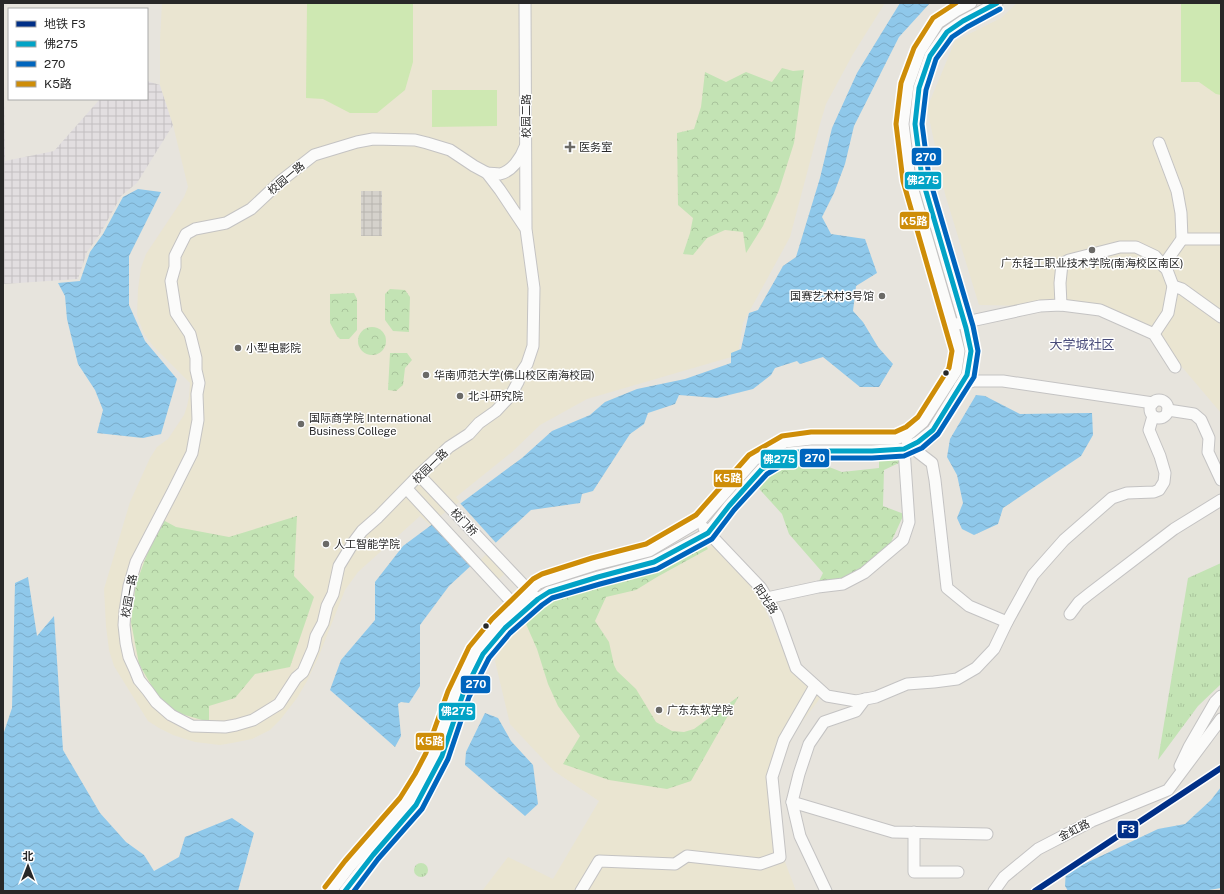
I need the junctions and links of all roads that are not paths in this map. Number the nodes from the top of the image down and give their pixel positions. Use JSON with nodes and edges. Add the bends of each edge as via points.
{"nodes":[{"id":1,"x":525,"y":3,"type":"edge"},
{"id":2,"x":971,"y":3,"type":"edge"},
{"id":3,"x":996,"y":3,"type":"edge"},
{"id":4,"x":1159,"y":143,"type":"dead end"},
{"id":5,"x":526,"y":144,"type":"junction"},
{"id":6,"x":487,"y":173,"type":"junction"},
{"id":7,"x":526,"y":229,"type":"junction"},
{"id":8,"x":1182,"y":239,"type":"junction"},
{"id":9,"x":1221,"y":239,"type":"edge"},
{"id":10,"x":1163,"y":266,"type":"junction"},
{"id":11,"x":1173,"y":286,"type":"junction"},
{"id":12,"x":1061,"y":305,"type":"junction"},
{"id":13,"x":1221,"y":317,"type":"edge"},
{"id":14,"x":964,"y":322,"type":"junction"},
{"id":15,"x":953,"y":326,"type":"junction"},
{"id":16,"x":1154,"y":334,"type":"junction"},
{"id":17,"x":1175,"y":367,"type":"dead end"},
{"id":18,"x":960,"y":386,"type":"junction"},
{"id":19,"x":1153,"y":402,"type":"junction"},
{"id":20,"x":1168,"y":410,"type":"junction"},
{"id":21,"x":1153,"y":416,"type":"junction"},
{"id":22,"x":903,"y":436,"type":"junction"},
{"id":23,"x":907,"y":447,"type":"junction"},
{"id":24,"x":419,"y":475,"type":"junction"},
{"id":25,"x":1221,"y":480,"type":"edge"},
{"id":26,"x":406,"y":489,"type":"junction"},
{"id":27,"x":1221,"y":500,"type":"edge"},
{"id":28,"x":698,"y":522,"type":"junction"},
{"id":29,"x":708,"y":533,"type":"junction"},
{"id":30,"x":529,"y":591,"type":"junction"},
{"id":31,"x":767,"y":598,"type":"junction"},
{"id":32,"x":538,"y":599,"type":"junction"},
{"id":33,"x":518,"y":609,"type":"junction"},
{"id":34,"x":1070,"y":614,"type":"dead end"},
{"id":35,"x":1007,"y":622,"type":"junction"},
{"id":36,"x":815,"y":686,"type":"junction"},
{"id":37,"x":1221,"y":696,"type":"edge"},
{"id":38,"x":865,"y":699,"type":"junction"},
{"id":39,"x":1221,"y":719,"type":"edge"},
{"id":40,"x":1168,"y":790,"type":"junction"},
{"id":41,"x":792,"y":802,"type":"junction"},
{"id":42,"x":914,"y":832,"type":"junction"},
{"id":43,"x":987,"y":834,"type":"dead end"},
{"id":44,"x":958,"y":872,"type":"dead end"},
{"id":45,"x":331,"y":891,"type":"edge"},
{"id":46,"x":345,"y":891,"type":"edge"},
{"id":47,"x":581,"y":891,"type":"edge"},
{"id":48,"x":826,"y":891,"type":"edge"},
{"id":49,"x":994,"y":891,"type":"edge"}],
"edges":[{"from":1,"to":5,"type":"street","name":"校园二路"},
{"from":2,"to":15,"type":"street","via":[[938,23],[920,51],[908,85],[903,124],[910,180]]},
{"from":3,"to":14,"type":"street","via":[[947,32],[930,56],[919,88],[915,124],[922,178]]},
{"from":4,"to":8,"type":"street","via":[[1177,191]]},
{"from":5,"to":6,"type":"street","via":[[522,156],[509,169],[500,174]]},
{"from":5,"to":7,"type":"street","name":"校园二路"},
{"from":6,"to":7,"type":"street"},
{"from":6,"to":26,"type":"street","name":"校园一路","via":[[450,150],[415,140],[373,139],[357,142],[314,155],[251,209],[226,223],[195,229],[186,234],[175,256],[171,281],[176,314],[190,334],[196,358],[199,383],[198,420],[192,453],[140,551],[124,611],[129,657],[140,680],[156,702],[171,715],[192,726],[224,727],[253,720],[279,704],[303,672],[333,594],[339,566],[362,531]]},
{"from":7,"to":24,"type":"street","name":"校园一路","via":[[534,288],[533,346],[527,364],[511,395],[501,406],[469,434],[449,447]]},
{"from":8,"to":9,"type":"street"},
{"from":8,"to":10,"type":"street"},
{"from":10,"to":11,"type":"street"},
{"from":10,"to":12,"type":"street","via":[[1155,256],[1136,247],[1120,247],[1068,260],[1062,264]]},
{"from":11,"to":13,"type":"street","via":[[1182,289]]},
{"from":11,"to":16,"type":"street","via":[[1168,313]]},
{"from":12,"to":14,"type":"street","via":[[1040,306]]},
{"from":12,"to":16,"type":"street","via":[[1100,310]]},
{"from":14,"to":15,"type":"street"},
{"from":14,"to":18,"type":"street","via":[[971,350],[967,375]]},
{"from":15,"to":22,"type":"street","via":[[959,351],[956,371],[924,422]]},
{"from":16,"to":17,"type":"street"},
{"from":18,"to":19,"type":"street","via":[[973,381],[1003,381]]},
{"from":18,"to":23,"type":"street","via":[[933,430]]},
{"from":19,"to":20,"type":"street","via":[[1164,402]]},
{"from":19,"to":21,"type":"street","via":[[1150,411]]},
{"from":20,"to":21,"type":"street","via":[[1164,417]]},
{"from":20,"to":25,"type":"street","via":[[1194,414],[1201,420],[1209,438],[1208,452]]},
{"from":21,"to":35,"type":"street","via":[[1149,430],[1165,473],[1164,482],[1159,490],[1127,493],[1112,498],[1064,540],[1033,575]]},
{"from":22,"to":23,"type":"street"},
{"from":22,"to":28,"type":"street","via":[[896,439],[811,439],[785,442],[754,460]]},
{"from":23,"to":29,"type":"street","via":[[872,451],[789,453],[762,469],[728,506]]},
{"from":23,"to":31,"type":"street","via":[[909,522],[903,540],[864,572],[843,584]]},
{"from":23,"to":35,"type":"street","via":[[932,463],[947,588],[969,606]]},
{"from":24,"to":26,"type":"street","name":"校园一路"},
{"from":24,"to":30,"type":"street","name":"校门桥"},
{"from":26,"to":33,"type":"street","name":"校门桥"},
{"from":27,"to":34,"type":"street","via":[[1174,529],[1079,602]]},
{"from":28,"to":29,"type":"street","name":"阳光路"},
{"from":28,"to":30,"type":"street","via":[[649,551],[544,581]]},
{"from":29,"to":31,"type":"street","name":"阳光路","via":[[761,588]]},
{"from":29,"to":32,"type":"street","via":[[654,562],[549,592]]},
{"from":30,"to":32,"type":"street","name":"校门桥"},
{"from":30,"to":33,"type":"street"},
{"from":31,"to":36,"type":"street","name":"阳光路","via":[[777,615],[796,668]]},
{"from":32,"to":33,"type":"street"},
{"from":33,"to":45,"type":"street","via":[[497,624],[475,651],[454,694],[432,756],[406,802]]},
{"from":33,"to":46,"type":"street","via":[[483,654],[463,694],[442,756],[416,805]]},
{"from":35,"to":38,"type":"street","via":[[994,649],[976,668],[957,678],[907,684]]},
{"from":36,"to":38,"type":"street","name":"阳光路","via":[[827,696],[856,701]]},
{"from":36,"to":47,"type":"street","via":[[784,740],[772,777],[780,858],[760,864],[687,856],[675,864],[599,861]]},
{"from":37,"to":40,"type":"street","via":[[1189,747]]},
{"from":38,"to":41,"type":"street","via":[[856,711],[824,722],[809,744]]},
{"from":39,"to":40,"type":"street"},
{"from":40,"to":49,"type":"street","name":"金虹路","via":[[1092,821],[1038,849],[1004,877]]},
{"from":41,"to":42,"type":"street","via":[[892,832]]},
{"from":41,"to":48,"type":"street","via":[[800,836]]},
{"from":42,"to":43,"type":"street"},
{"from":42,"to":44,"type":"street","via":[[914,872]]}]}
